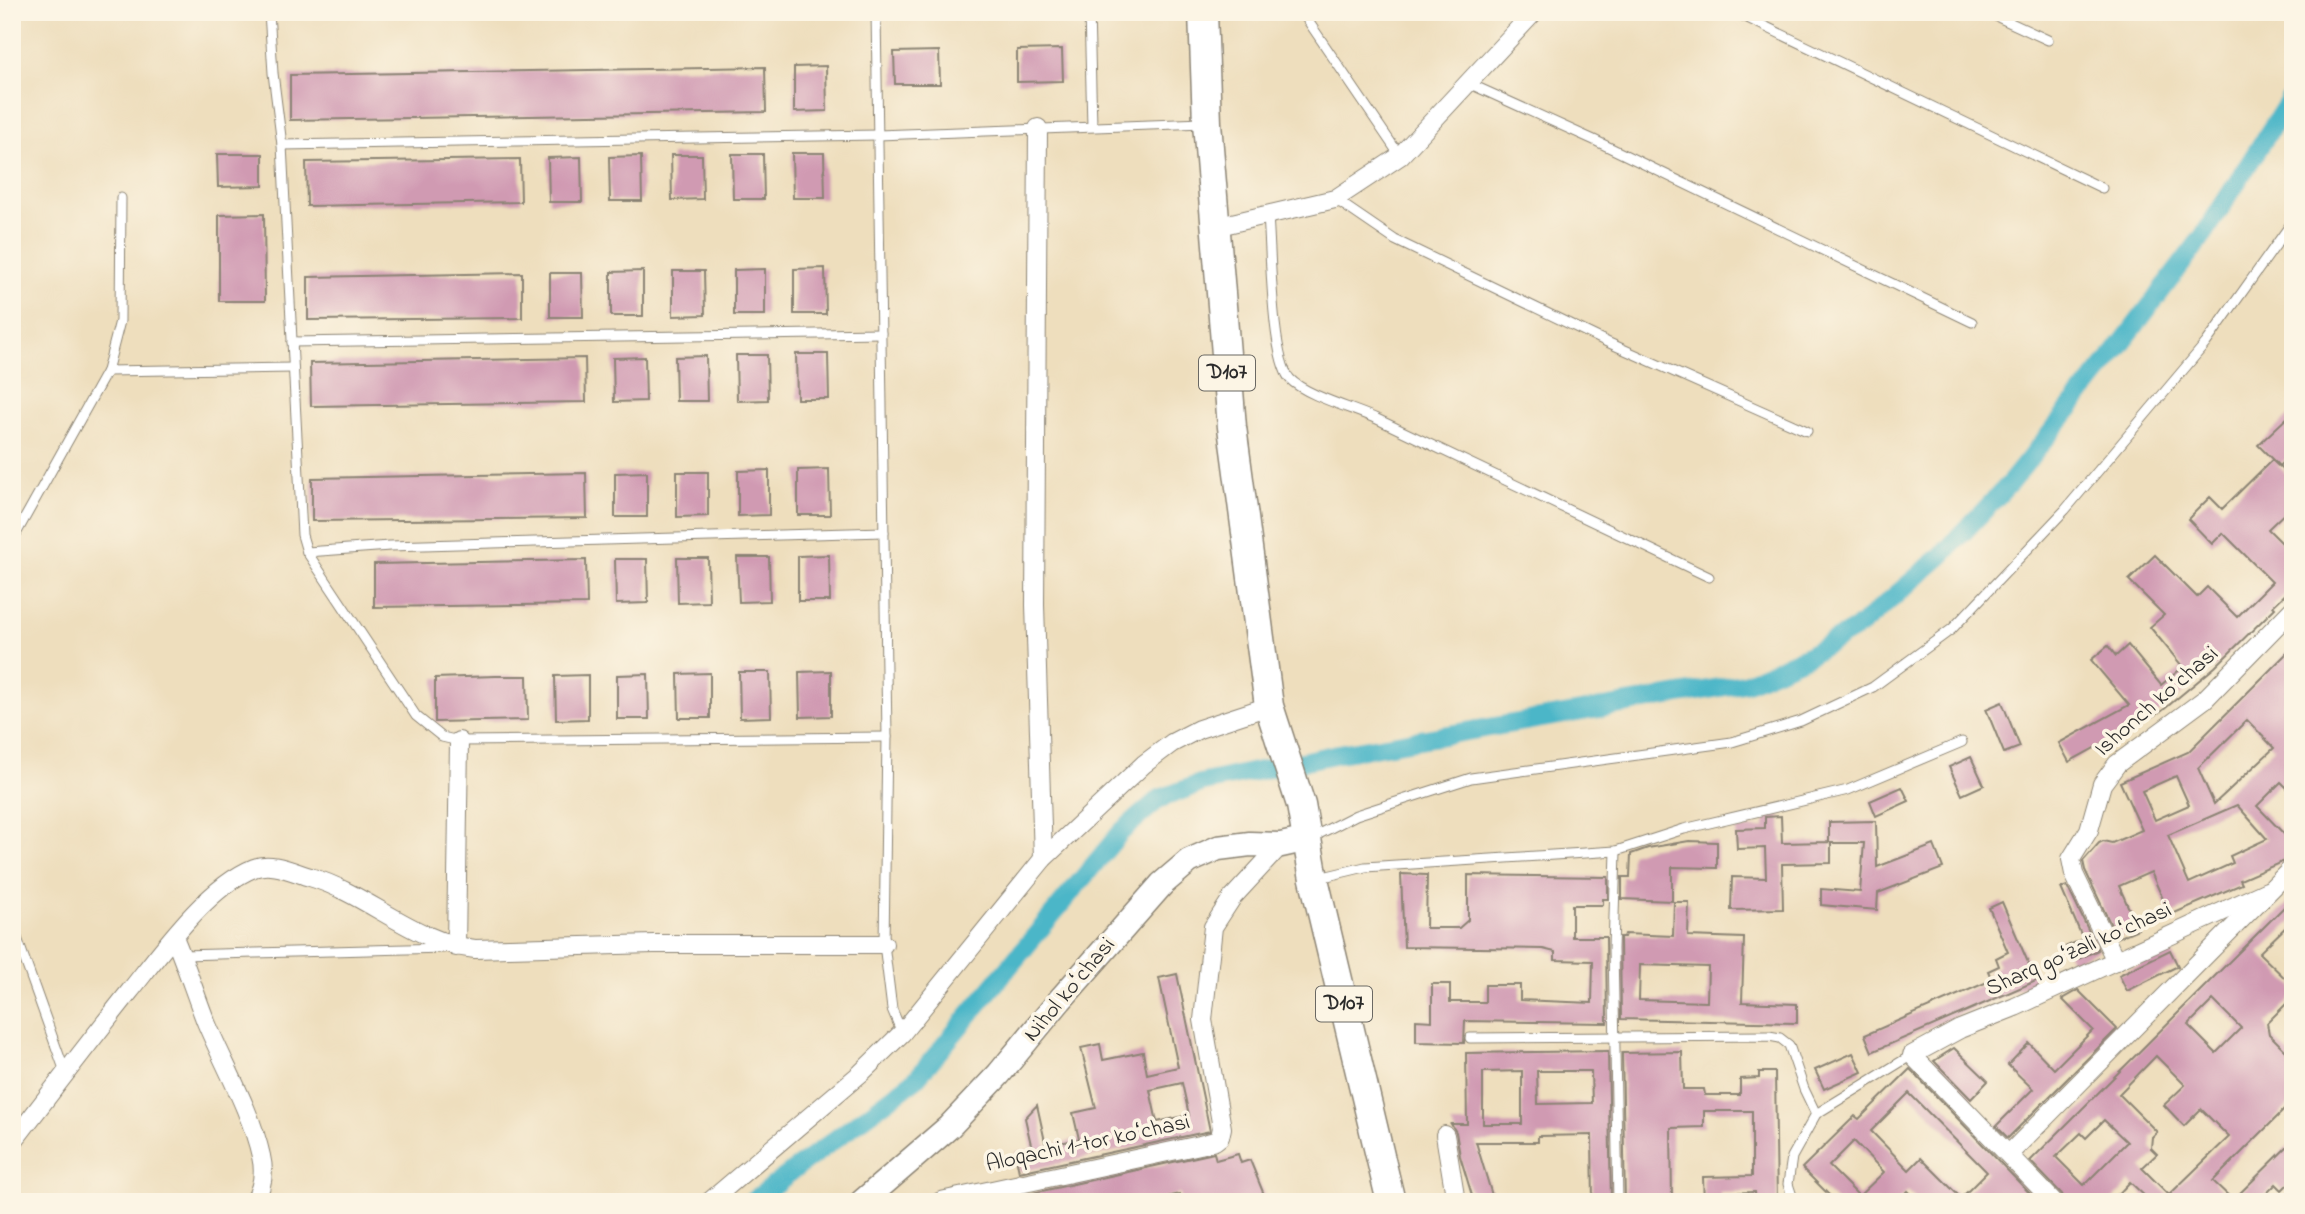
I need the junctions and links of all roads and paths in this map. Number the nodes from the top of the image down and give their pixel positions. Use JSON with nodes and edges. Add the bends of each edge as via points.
{"nodes":[{"id":1,"x":269,"y":12,"type":"edge"},
{"id":2,"x":876,"y":12,"type":"edge"},
{"id":3,"x":1089,"y":12,"type":"edge"},
{"id":4,"x":1203,"y":12,"type":"edge"},
{"id":5,"x":1302,"y":12,"type":"edge"},
{"id":6,"x":1534,"y":12,"type":"edge"},
{"id":7,"x":1735,"y":12,"type":"edge"},
{"id":8,"x":1987,"y":12,"type":"edge"},
{"id":9,"x":2048,"y":40,"type":"dead end"},
{"id":10,"x":1468,"y":83,"type":"junction"},
{"id":11,"x":1207,"y":123,"type":"junction"},
{"id":12,"x":1092,"y":125,"type":"junction"},
{"id":13,"x":1038,"y":128,"type":"junction"},
{"id":14,"x":878,"y":135,"type":"junction"},
{"id":15,"x":282,"y":145,"type":"junction"},
{"id":16,"x":1400,"y":156,"type":"junction"},
{"id":17,"x":2102,"y":188,"type":"dead end"},
{"id":18,"x":121,"y":198,"type":"dead end"},
{"id":19,"x":1335,"y":199,"type":"junction"},
{"id":20,"x":1268,"y":216,"type":"junction"},
{"id":21,"x":2293,"y":221,"type":"edge"},
{"id":22,"x":1215,"y":227,"type":"junction"},
{"id":23,"x":1972,"y":322,"type":"dead end"},
{"id":24,"x":881,"y":333,"type":"junction"},
{"id":25,"x":292,"y":342,"type":"junction"},
{"id":26,"x":293,"y":368,"type":"junction"},
{"id":27,"x":107,"y":371,"type":"junction"},
{"id":28,"x":1807,"y":431,"type":"dead end"},
{"id":29,"x":884,"y":532,"type":"junction"},
{"id":30,"x":12,"y":541,"type":"edge"},
{"id":31,"x":307,"y":552,"type":"junction"},
{"id":32,"x":1709,"y":577,"type":"dead end"},
{"id":33,"x":2293,"y":609,"type":"edge"},
{"id":34,"x":1272,"y":719,"type":"junction"},
{"id":35,"x":887,"y":737,"type":"junction"},
{"id":36,"x":459,"y":741,"type":"junction"},
{"id":37,"x":1962,"y":742,"type":"dead end"},
{"id":38,"x":1308,"y":839,"type":"junction"},
{"id":39,"x":1280,"y":845,"type":"junction"},
{"id":40,"x":1616,"y":851,"type":"junction"},
{"id":41,"x":1043,"y":859,"type":"junction"},
{"id":42,"x":2293,"y":867,"type":"edge"},
{"id":43,"x":1314,"y":879,"type":"junction"},
{"id":44,"x":2267,"y":891,"type":"junction"},
{"id":45,"x":12,"y":924,"type":"edge"},
{"id":46,"x":174,"y":937,"type":"junction"},
{"id":47,"x":884,"y":944,"type":"junction"},
{"id":48,"x":456,"y":947,"type":"junction"},
{"id":49,"x":182,"y":955,"type":"junction"},
{"id":50,"x":2116,"y":961,"type":"junction"},
{"id":51,"x":902,"y":1032,"type":"junction"},
{"id":52,"x":1470,"y":1038,"type":"dead end"},
{"id":53,"x":1617,"y":1038,"type":"junction"},
{"id":54,"x":1912,"y":1055,"type":"junction"},
{"id":55,"x":65,"y":1074,"type":"junction"},
{"id":56,"x":1816,"y":1114,"type":"junction"},
{"id":57,"x":1445,"y":1135,"type":"dead end"},
{"id":58,"x":12,"y":1143,"type":"edge"},
{"id":59,"x":2009,"y":1154,"type":"junction"},
{"id":60,"x":1021,"y":1183,"type":"junction"},
{"id":61,"x":941,"y":1201,"type":"edge"},
{"id":62,"x":254,"y":1202,"type":"edge"},
{"id":63,"x":709,"y":1202,"type":"edge"},
{"id":64,"x":862,"y":1202,"type":"edge"},
{"id":65,"x":1016,"y":1202,"type":"edge"},
{"id":66,"x":1391,"y":1202,"type":"edge"},
{"id":67,"x":1457,"y":1202,"type":"edge"},
{"id":68,"x":1618,"y":1202,"type":"edge"},
{"id":69,"x":1794,"y":1202,"type":"edge"},
{"id":70,"x":2054,"y":1202,"type":"edge"}],
"edges":[{"from":1,"to":15,"type":"lane"},
{"from":2,"to":14,"type":"lane"},
{"from":3,"to":12,"type":"lane"},
{"from":4,"to":11,"type":"main road","number":"D107"},
{"from":5,"to":16,"type":"lane"},
{"from":6,"to":10,"type":"street"},
{"from":7,"to":17,"type":"lane"},
{"from":8,"to":9,"type":"lane"},
{"from":10,"to":16,"type":"street"},
{"from":10,"to":23,"type":"lane"},
{"from":11,"to":12,"type":"lane"},
{"from":11,"to":22,"type":"main road","number":"D107"},
{"from":12,"to":13,"type":"lane"},
{"from":13,"to":14,"type":"lane"},
{"from":13,"to":41,"type":"street","via":[[1035,605]]},
{"from":14,"to":15,"type":"lane"},
{"from":14,"to":24,"type":"lane"},
{"from":15,"to":25,"type":"lane"},
{"from":16,"to":19,"type":"street"},
{"from":18,"to":27,"type":"lane","via":[[120,321]]},
{"from":19,"to":20,"type":"street"},
{"from":19,"to":28,"type":"lane","via":[[1395,240]]},
{"from":20,"to":22,"type":"street"},
{"from":20,"to":32,"type":"lane","via":[[1276,328],[1283,366],[1290,378]]},
{"from":21,"to":38,"type":"lane","via":[[2206,343],[2065,510],[1952,629],[1873,687],[1801,721],[1732,742],[1471,778],[1356,815]]},
{"from":22,"to":34,"type":"main road","number":"D107","via":[[1232,427]]},
{"from":24,"to":25,"type":"lane"},
{"from":24,"to":29,"type":"lane"},
{"from":25,"to":26,"type":"lane"},
{"from":26,"to":27,"type":"lane"},
{"from":26,"to":31,"type":"lane","via":[[300,519]]},
{"from":27,"to":30,"type":"lane"},
{"from":29,"to":31,"type":"lane"},
{"from":29,"to":35,"type":"lane"},
{"from":31,"to":36,"type":"lane","via":[[416,716],[442,737]]},
{"from":33,"to":50,"type":"street","name":"Ishonch koʻchasi","via":[[2205,699],[2116,764],[2102,784],[2089,830],[2071,859]]},
{"from":34,"to":38,"type":"main road","number":"D107"},
{"from":34,"to":41,"type":"street","via":[[1199,729],[1172,743]]},
{"from":35,"to":36,"type":"lane"},
{"from":35,"to":47,"type":"lane"},
{"from":36,"to":48,"type":"street"},
{"from":37,"to":40,"type":"lane","via":[[1848,790]]},
{"from":38,"to":39,"type":"main road","name":"Nihol koʻchasi"},
{"from":38,"to":43,"type":"main road","number":"D107"},
{"from":39,"to":60,"type":"street","name":"Aloqachi 1-tor koʻchasi","via":[[1232,898],[1213,927],[1203,1020],[1220,1137]]},
{"from":39,"to":64,"type":"main road","name":"Nihol koʻchasi","via":[[1217,848],[1189,861],[1162,884],[999,1074],[949,1127]]},
{"from":40,"to":43,"type":"lane","via":[[1365,867]]},
{"from":40,"to":53,"type":"lane","via":[[1613,949]]},
{"from":41,"to":51,"type":"street"},
{"from":42,"to":44,"type":"street","name":"Sharq goʻzali koʻchasi"},
{"from":43,"to":66,"type":"main road","number":"D107"},
{"from":44,"to":50,"type":"street","name":"Sharq goʻzali koʻchasi"},
{"from":44,"to":59,"type":"street","name":"Sharq goʻzali koʻchasi"},
{"from":45,"to":55,"type":"lane"},
{"from":46,"to":48,"type":"street","via":[[223,886],[270,865],[320,880]]},
{"from":46,"to":49,"type":"street"},
{"from":46,"to":55,"type":"street"},
{"from":47,"to":48,"type":"street"},
{"from":47,"to":51,"type":"lane","via":[[892,1009]]},
{"from":48,"to":49,"type":"lane"},
{"from":49,"to":62,"type":"street","via":[[261,1156],[264,1176]]},
{"from":50,"to":54,"type":"street","name":"Sharq goʻzali koʻchasi","via":[[1960,1029]]},
{"from":51,"to":63,"type":"street","via":[[861,1073]]},
{"from":52,"to":53,"type":"lane"},
{"from":53,"to":56,"type":"lane","via":[[1780,1038],[1789,1045]]},
{"from":53,"to":68,"type":"lane"},
{"from":54,"to":56,"type":"lane"},
{"from":54,"to":59,"type":"street"},
{"from":55,"to":58,"type":"street"},
{"from":56,"to":69,"type":"lane","via":[[1792,1157],[1788,1184]]},
{"from":57,"to":67,"type":"street"},
{"from":59,"to":70,"type":"street"},
{"from":60,"to":61,"type":"street","name":"Aloqachi 1-tor koʻchasi"},
{"from":60,"to":65,"type":"street"}]}
